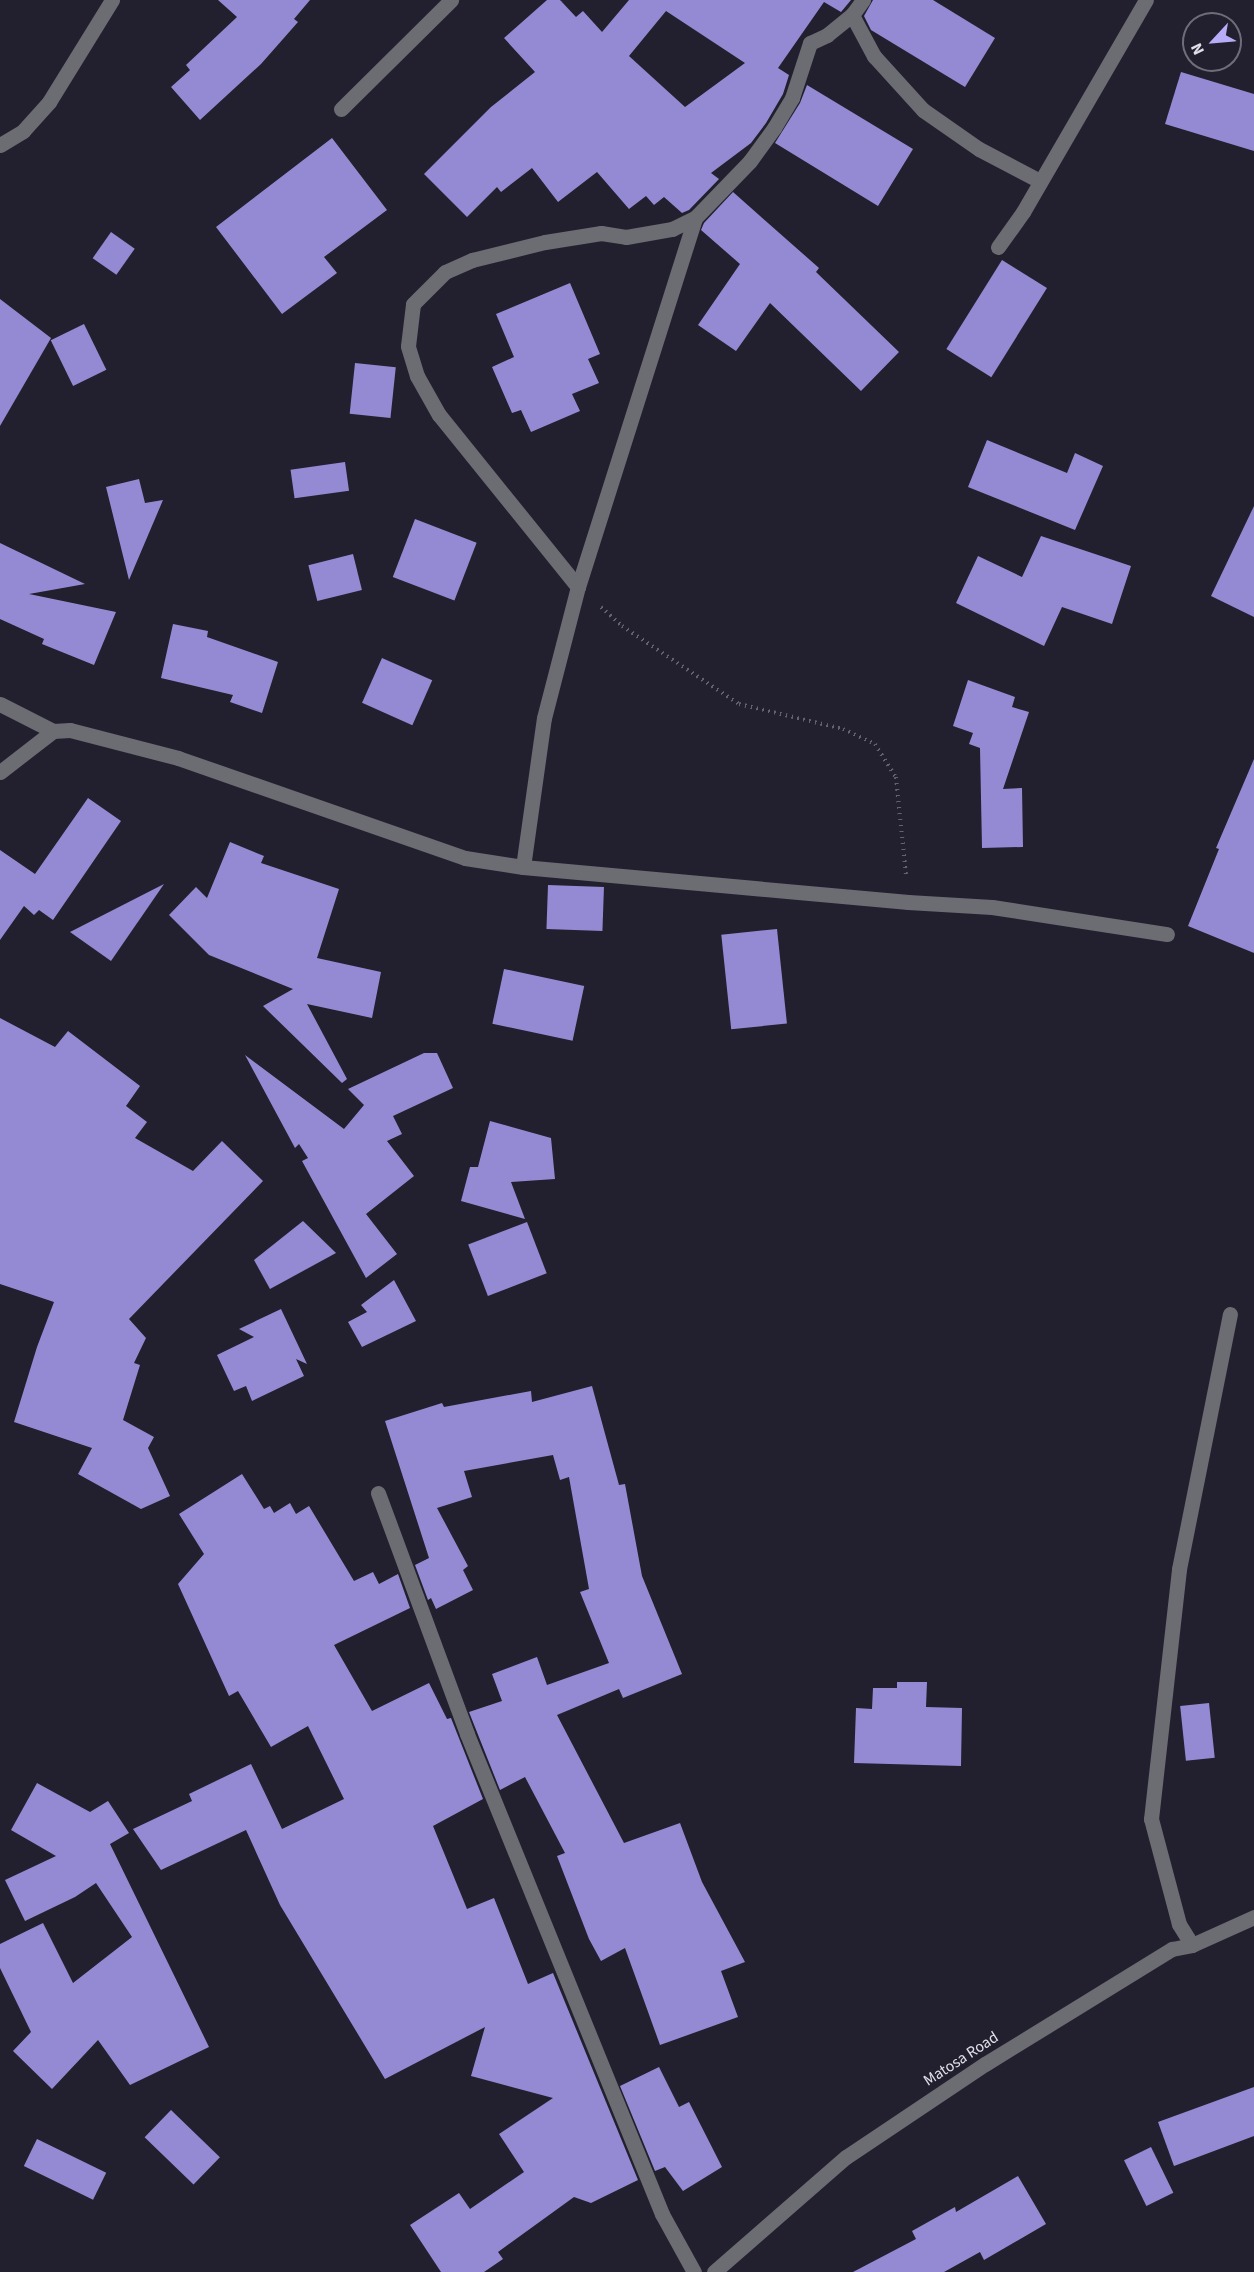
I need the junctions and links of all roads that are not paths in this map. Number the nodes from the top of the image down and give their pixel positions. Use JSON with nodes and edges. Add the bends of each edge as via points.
{"nodes":[{"id":1,"x":112,"y":0,"type":"edge"},
{"id":2,"x":451,"y":0,"type":"edge"},
{"id":3,"x":863,"y":0,"type":"edge"},
{"id":4,"x":1146,"y":0,"type":"edge"},
{"id":5,"x":852,"y":15,"type":"junction"},
{"id":6,"x":341,"y":109,"type":"dead end"},
{"id":7,"x":0,"y":145,"type":"edge"},
{"id":8,"x":1040,"y":181,"type":"junction"},
{"id":9,"x":695,"y":218,"type":"junction"},
{"id":10,"x":998,"y":247,"type":"dead end"},
{"id":11,"x":578,"y":587,"type":"junction"},
{"id":12,"x":0,"y":704,"type":"edge"},
{"id":13,"x":53,"y":732,"type":"junction"},
{"id":14,"x":0,"y":772,"type":"edge"},
{"id":15,"x":523,"y":867,"type":"junction"},
{"id":16,"x":1167,"y":934,"type":"dead end"},
{"id":17,"x":1230,"y":1314,"type":"dead end"},
{"id":18,"x":378,"y":1493,"type":"dead end"},
{"id":19,"x":1254,"y":1917,"type":"edge"},
{"id":20,"x":1192,"y":1945,"type":"junction"},
{"id":21,"x":694,"y":2272,"type":"edge"},
{"id":22,"x":714,"y":2272,"type":"edge"}],
"edges":[{"from":1,"to":7,"type":"street","via":[[49,102],[23,131]]},
{"from":2,"to":6,"type":"street"},
{"from":3,"to":5,"type":"street"},
{"from":4,"to":8,"type":"street"},
{"from":5,"to":8,"type":"street","via":[[874,56],[923,110],[979,149]]},
{"from":5,"to":9,"type":"street","via":[[810,43],[792,98],[774,128],[750,161]]},
{"from":8,"to":10,"type":"street"},
{"from":9,"to":11,"type":"street"},
{"from":9,"to":11,"type":"street","via":[[672,230],[626,237],[601,233],[472,260],[445,272],[413,304],[408,346],[417,376],[428,395],[486,475]]},
{"from":11,"to":15,"type":"street","via":[[544,718]]},
{"from":12,"to":13,"type":"street"},
{"from":13,"to":14,"type":"street"},
{"from":13,"to":15,"type":"street","via":[[70,730],[178,758],[465,858]]},
{"from":15,"to":16,"type":"street","via":[[992,907]]},
{"from":17,"to":20,"type":"street","via":[[1179,1569],[1151,1819],[1179,1924]]},
{"from":18,"to":21,"type":"street","via":[[467,1734],[662,2214]]},
{"from":19,"to":20,"type":"street","name":"Matosa Road"},
{"from":20,"to":22,"type":"street","name":"Matosa Road","via":[[1172,1950],[1100,1992],[846,2157]]}]}
